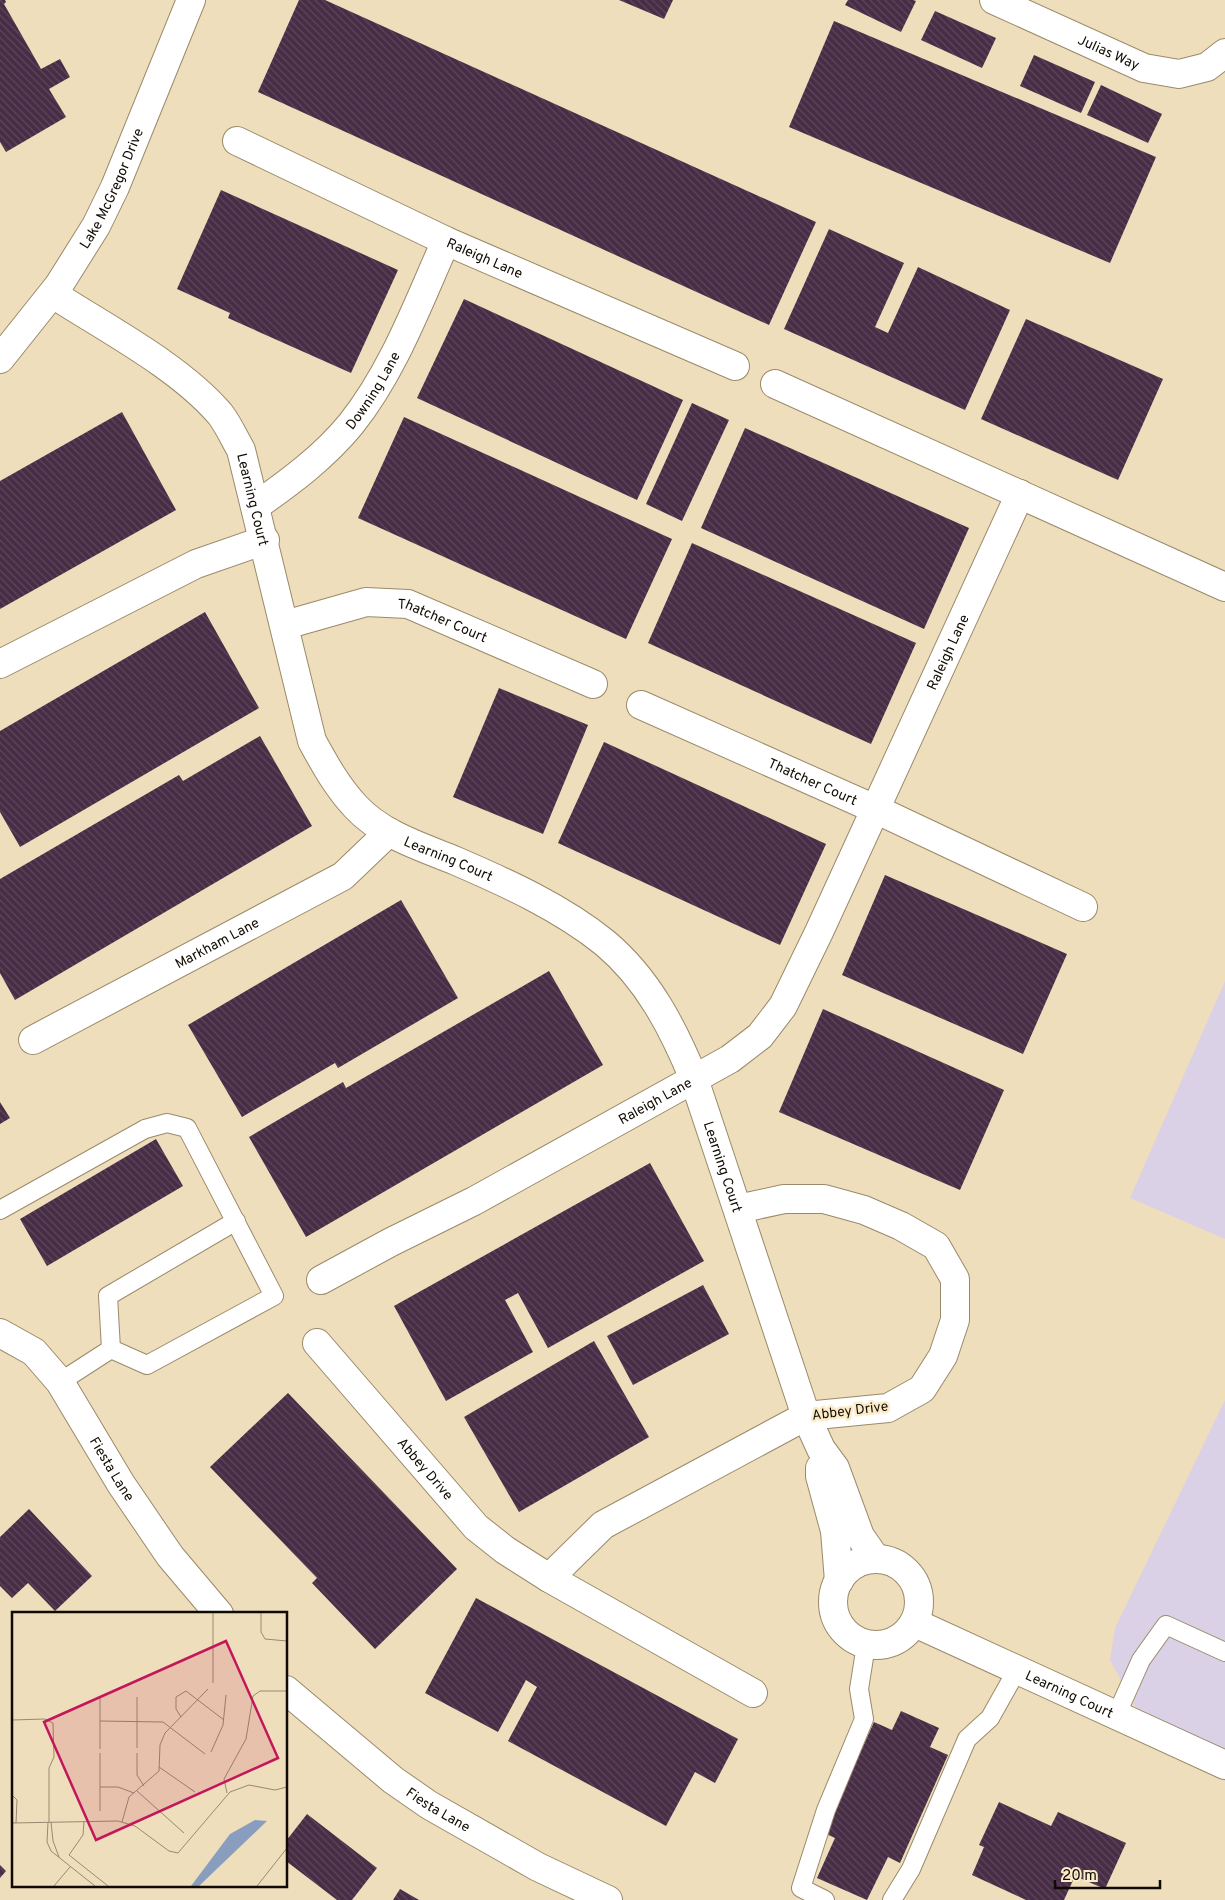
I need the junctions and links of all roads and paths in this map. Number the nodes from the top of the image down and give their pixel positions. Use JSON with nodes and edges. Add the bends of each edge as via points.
{"nodes":[{"id":1,"x":191,"y":0,"type":"edge"},
{"id":2,"x":994,"y":0,"type":"edge"},
{"id":3,"x":1225,"y":53,"type":"edge"},
{"id":4,"x":237,"y":141,"type":"dead end"},
{"id":5,"x":446,"y":241,"type":"junction"},
{"id":6,"x":52,"y":294,"type":"junction"},
{"id":7,"x":0,"y":359,"type":"edge"},
{"id":8,"x":735,"y":366,"type":"dead end"},
{"id":9,"x":775,"y":384,"type":"dead end"},
{"id":10,"x":1020,"y":494,"type":"junction"},
{"id":11,"x":256,"y":506,"type":"junction"},
{"id":12,"x":265,"y":540,"type":"junction"},
{"id":13,"x":1225,"y":587,"type":"edge"},
{"id":14,"x":285,"y":624,"type":"junction"},
{"id":15,"x":0,"y":664,"type":"edge"},
{"id":16,"x":593,"y":684,"type":"dead end"},
{"id":17,"x":641,"y":705,"type":"dead end"},
{"id":18,"x":875,"y":809,"type":"junction"},
{"id":19,"x":389,"y":832,"type":"junction"},
{"id":20,"x":1083,"y":907,"type":"dead end"},
{"id":21,"x":33,"y":1040,"type":"dead end"},
{"id":22,"x":694,"y":1079,"type":"junction"},
{"id":23,"x":738,"y":1209,"type":"junction"},
{"id":24,"x":0,"y":1210,"type":"edge"},
{"id":25,"x":236,"y":1221,"type":"junction"},
{"id":26,"x":321,"y":1280,"type":"dead end"},
{"id":27,"x":0,"y":1333,"type":"edge"},
{"id":28,"x":317,"y":1343,"type":"dead end"},
{"id":29,"x":111,"y":1349,"type":"junction"},
{"id":30,"x":60,"y":1382,"type":"junction"},
{"id":31,"x":806,"y":1416,"type":"junction"},
{"id":32,"x":820,"y":1449,"type":"junction"},
{"id":33,"x":876,"y":1559,"type":"junction"},
{"id":34,"x":549,"y":1578,"type":"junction"},
{"id":35,"x":839,"y":1581,"type":"junction"},
{"id":36,"x":217,"y":1612,"type":"edge"},
{"id":37,"x":915,"y":1623,"type":"junction"},
{"id":38,"x":866,"y":1645,"type":"junction"},
{"id":39,"x":1225,"y":1652,"type":"edge"},
{"id":40,"x":1017,"y":1670,"type":"junction"},
{"id":41,"x":288,"y":1692,"type":"edge"},
{"id":42,"x":754,"y":1693,"type":"dead end"},
{"id":43,"x":1116,"y":1716,"type":"junction"},
{"id":44,"x":1225,"y":1765,"type":"edge"},
{"id":45,"x":608,"y":1900,"type":"edge"},
{"id":46,"x":825,"y":1900,"type":"edge"},
{"id":47,"x":892,"y":1900,"type":"edge"}],
"edges":[{"from":1,"to":6,"type":"street","name":"Lake McGregor Drive","via":[[115,187],[79,256]]},
{"from":2,"to":3,"type":"street","name":"Julias Way","via":[[1144,68],[1179,74],[1207,66]]},
{"from":4,"to":5,"type":"street","name":"Raleigh Lane"},
{"from":5,"to":8,"type":"street","name":"Raleigh Lane"},
{"from":5,"to":11,"type":"street","name":"Downing Lane","via":[[392,360],[373,394],[324,454]]},
{"from":6,"to":7,"type":"street","name":"Lake McGregor Drive"},
{"from":6,"to":11,"type":"street","name":"Learning Court","via":[[156,360],[190,385],[220,414],[241,450]]},
{"from":9,"to":10,"type":"street"},
{"from":10,"to":13,"type":"street"},
{"from":10,"to":18,"type":"street","name":"Raleigh Lane"},
{"from":11,"to":12,"type":"street","name":"Learning Court"},
{"from":12,"to":14,"type":"street","name":"Learning Court"},
{"from":12,"to":15,"type":"street","via":[[196,564]]},
{"from":14,"to":16,"type":"street","name":"Thatcher Court","via":[[366,602],[408,604]]},
{"from":14,"to":19,"type":"street","name":"Learning Court","via":[[312,741],[330,774],[357,808]]},
{"from":17,"to":18,"type":"street","name":"Thatcher Court"},
{"from":18,"to":20,"type":"street"},
{"from":18,"to":22,"type":"street","name":"Raleigh Lane","via":[[783,1006],[760,1036],[730,1059]]},
{"from":19,"to":21,"type":"street","name":"Markham Lane","via":[[343,876]]},
{"from":19,"to":22,"type":"street","name":"Learning Court","via":[[500,880],[572,920],[606,944],[634,972],[660,1007]]},
{"from":22,"to":23,"type":"street","name":"Learning Court"},
{"from":22,"to":26,"type":"street","name":"Raleigh Lane","via":[[474,1201]]},
{"from":23,"to":31,"type":"street","name":"Learning Court"},
{"from":23,"to":31,"type":"street","name":"Abbey Drive","via":[[784,1199],[824,1199],[864,1210],[936,1246],[955,1279],[955,1320],[943,1356],[922,1388],[888,1408]]},
{"from":24,"to":25,"type":"lane","via":[[146,1129],[167,1123],[187,1128]]},
{"from":25,"to":29,"type":"lane","via":[[108,1296]]},
{"from":25,"to":29,"type":"lane","via":[[274,1296],[146,1365]]},
{"from":27,"to":30,"type":"street","name":"Fiesta Lane","via":[[34,1352]]},
{"from":28,"to":34,"type":"street","name":"Abbey Drive","via":[[476,1527]]},
{"from":29,"to":30,"type":"lane"},
{"from":30,"to":36,"type":"street","name":"Fiesta Lane","via":[[121,1484],[170,1556]]},
{"from":31,"to":32,"type":"street","name":"Learning Court"},
{"from":31,"to":34,"type":"street","name":"Abbey Drive","via":[[602,1525]]},
{"from":32,"to":33,"type":"street","name":"Learning Court","via":[[835,1468],[860,1536]]},
{"from":32,"to":35,"type":"street","name":"Learning Court","via":[[820,1476],[835,1531]]},
{"from":33,"to":35,"type":"street","via":[[854,1565]]},
{"from":33,"to":37,"type":"street","via":[[896,1563],[916,1582],[920,1603]]},
{"from":34,"to":42,"type":"street","name":"Abbey Drive"},
{"from":35,"to":38,"type":"street","name":"Learning Court","via":[[833,1602],[835,1616],[842,1630],[853,1640]]},
{"from":37,"to":38,"type":"street","via":[[895,1642],[881,1646]]},
{"from":37,"to":40,"type":"street","name":"Learning Court"},
{"from":38,"to":46,"type":"lane","via":[[859,1689],[864,1719],[826,1810],[801,1888]]},
{"from":39,"to":43,"type":"lane","via":[[1166,1625],[1141,1660]]},
{"from":40,"to":43,"type":"street","name":"Learning Court"},
{"from":40,"to":47,"type":"lane","via":[[990,1718],[967,1739],[911,1869]]},
{"from":41,"to":45,"type":"street","name":"Fiesta Lane","via":[[393,1780],[429,1805],[538,1867]]},
{"from":43,"to":44,"type":"street","name":"Learning Court"}]}
